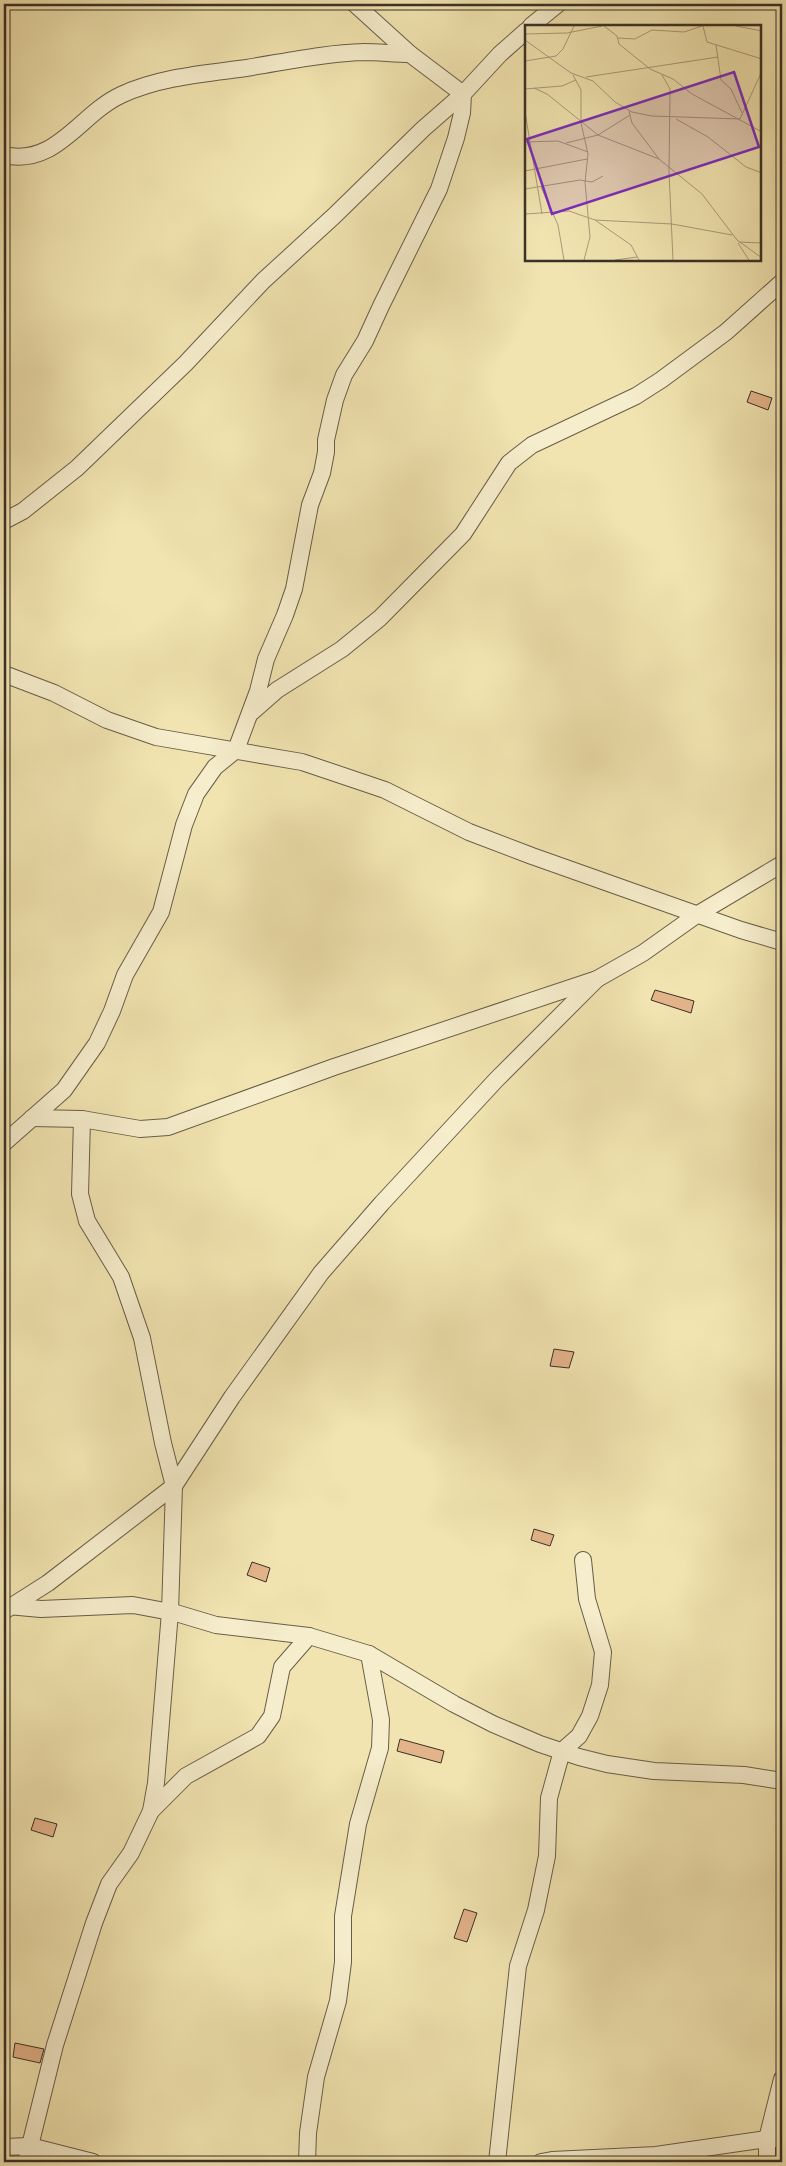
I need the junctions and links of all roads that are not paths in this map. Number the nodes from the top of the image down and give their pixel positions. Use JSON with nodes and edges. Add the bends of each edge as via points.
{"nodes":[{"id":1,"x":355,"y":4,"type":"edge"},
{"id":2,"x":558,"y":4,"type":"edge"},
{"id":3,"x":532,"y":25,"type":"edge"},
{"id":4,"x":525,"y":32,"type":"edge"},
{"id":5,"x":410,"y":54,"type":"junction"},
{"id":6,"x":463,"y":94,"type":"junction"},
{"id":7,"x":4,"y":155,"type":"edge"},
{"id":8,"x":782,"y":282,"type":"edge"},
{"id":9,"x":4,"y":521,"type":"edge"},
{"id":10,"x":4,"y":674,"type":"edge"},
{"id":11,"x":245,"y":722,"type":"junction"},
{"id":12,"x":236,"y":750,"type":"junction"},
{"id":13,"x":782,"y":864,"type":"edge"},
{"id":14,"x":698,"y":914,"type":"junction"},
{"id":15,"x":782,"y":942,"type":"edge"},
{"id":16,"x":597,"y":979,"type":"junction"},
{"id":17,"x":32,"y":1118,"type":"junction"},
{"id":18,"x":82,"y":1118,"type":"junction"},
{"id":19,"x":4,"y":1143,"type":"edge"},
{"id":20,"x":174,"y":1486,"type":"junction"},
{"id":21,"x":583,"y":1560,"type":"dead end"},
{"id":22,"x":6,"y":1608,"type":"edge"},
{"id":23,"x":170,"y":1612,"type":"junction"},
{"id":24,"x":309,"y":1636,"type":"junction"},
{"id":25,"x":369,"y":1654,"type":"junction"},
{"id":26,"x":562,"y":1751,"type":"junction"},
{"id":27,"x":782,"y":1781,"type":"edge"},
{"id":28,"x":151,"y":1811,"type":"junction"},
{"id":29,"x":782,"y":2080,"type":"edge"},
{"id":30,"x":775,"y":2139,"type":"edge"},
{"id":31,"x":30,"y":2146,"type":"junction"},
{"id":32,"x":4,"y":2147,"type":"edge"},
{"id":33,"x":26,"y":2162,"type":"edge"},
{"id":34,"x":93,"y":2162,"type":"edge"},
{"id":35,"x":307,"y":2162,"type":"edge"},
{"id":36,"x":497,"y":2162,"type":"edge"},
{"id":37,"x":541,"y":2162,"type":"edge"},
{"id":38,"x":767,"y":2162,"type":"edge"}],
"edges":[{"from":1,"to":5,"type":"street"},
{"from":2,"to":3,"type":"street"},
{"from":4,"to":6,"type":"street"},
{"from":5,"to":6,"type":"street"},
{"from":5,"to":7,"type":"street","via":[[364,52],[325,56],[151,84],[120,96],[52,148],[35,156]]},
{"from":6,"to":9,"type":"street","via":[[263,280],[186,363],[76,468],[23,511]]},
{"from":6,"to":11,"type":"street","via":[[458,130],[439,189],[365,341],[344,374],[326,440],[322,473],[310,505],[294,589]]},
{"from":8,"to":11,"type":"street","via":[[726,332],[661,380],[627,400],[532,445],[509,463],[463,534],[436,563],[355,640],[277,690],[256,707]]},
{"from":10,"to":12,"type":"street","via":[[133,730]]},
{"from":11,"to":12,"type":"street"},
{"from":12,"to":14,"type":"street","via":[[302,762],[385,790],[469,832]]},
{"from":12,"to":17,"type":"street","via":[[215,767],[196,794],[184,825],[161,912],[125,975],[97,1043],[64,1090]]},
{"from":13,"to":14,"type":"street"},
{"from":14,"to":15,"type":"street"},
{"from":14,"to":16,"type":"street","via":[[643,954]]},
{"from":16,"to":18,"type":"street","via":[[334,1067],[168,1127],[140,1129]]},
{"from":16,"to":20,"type":"street","via":[[496,1080],[322,1273],[232,1397]]},
{"from":17,"to":18,"type":"street"},
{"from":17,"to":19,"type":"street"},
{"from":18,"to":20,"type":"street","via":[[80,1194],[87,1221],[121,1277],[142,1338]]},
{"from":20,"to":22,"type":"street","via":[[48,1583]]},
{"from":20,"to":23,"type":"street"},
{"from":21,"to":26,"type":"street","via":[[587,1599],[604,1652],[600,1686],[590,1716],[579,1736]]},
{"from":22,"to":23,"type":"street","via":[[133,1605]]},
{"from":23,"to":24,"type":"street","via":[[216,1626]]},
{"from":23,"to":28,"type":"street"},
{"from":24,"to":25,"type":"street"},
{"from":24,"to":28,"type":"street","via":[[282,1667],[272,1716],[258,1736],[186,1776]]},
{"from":25,"to":26,"type":"street","via":[[492,1724]]},
{"from":25,"to":35,"type":"street","via":[[381,1720],[380,1748],[358,1824],[343,1916],[343,1962],[338,2001],[316,2077]]},
{"from":26,"to":27,"type":"street","via":[[607,1764],[654,1771],[744,1775]]},
{"from":26,"to":36,"type":"street","via":[[549,1798],[547,1856],[536,1910],[518,1966]]},
{"from":28,"to":31,"type":"street","via":[[131,1853],[109,1884],[94,1923],[55,2045]]},
{"from":29,"to":30,"type":"street"},
{"from":30,"to":37,"type":"street","via":[[656,2155]]},
{"from":30,"to":38,"type":"street"},
{"from":31,"to":32,"type":"street"},
{"from":31,"to":33,"type":"street"},
{"from":31,"to":34,"type":"street"}]}
